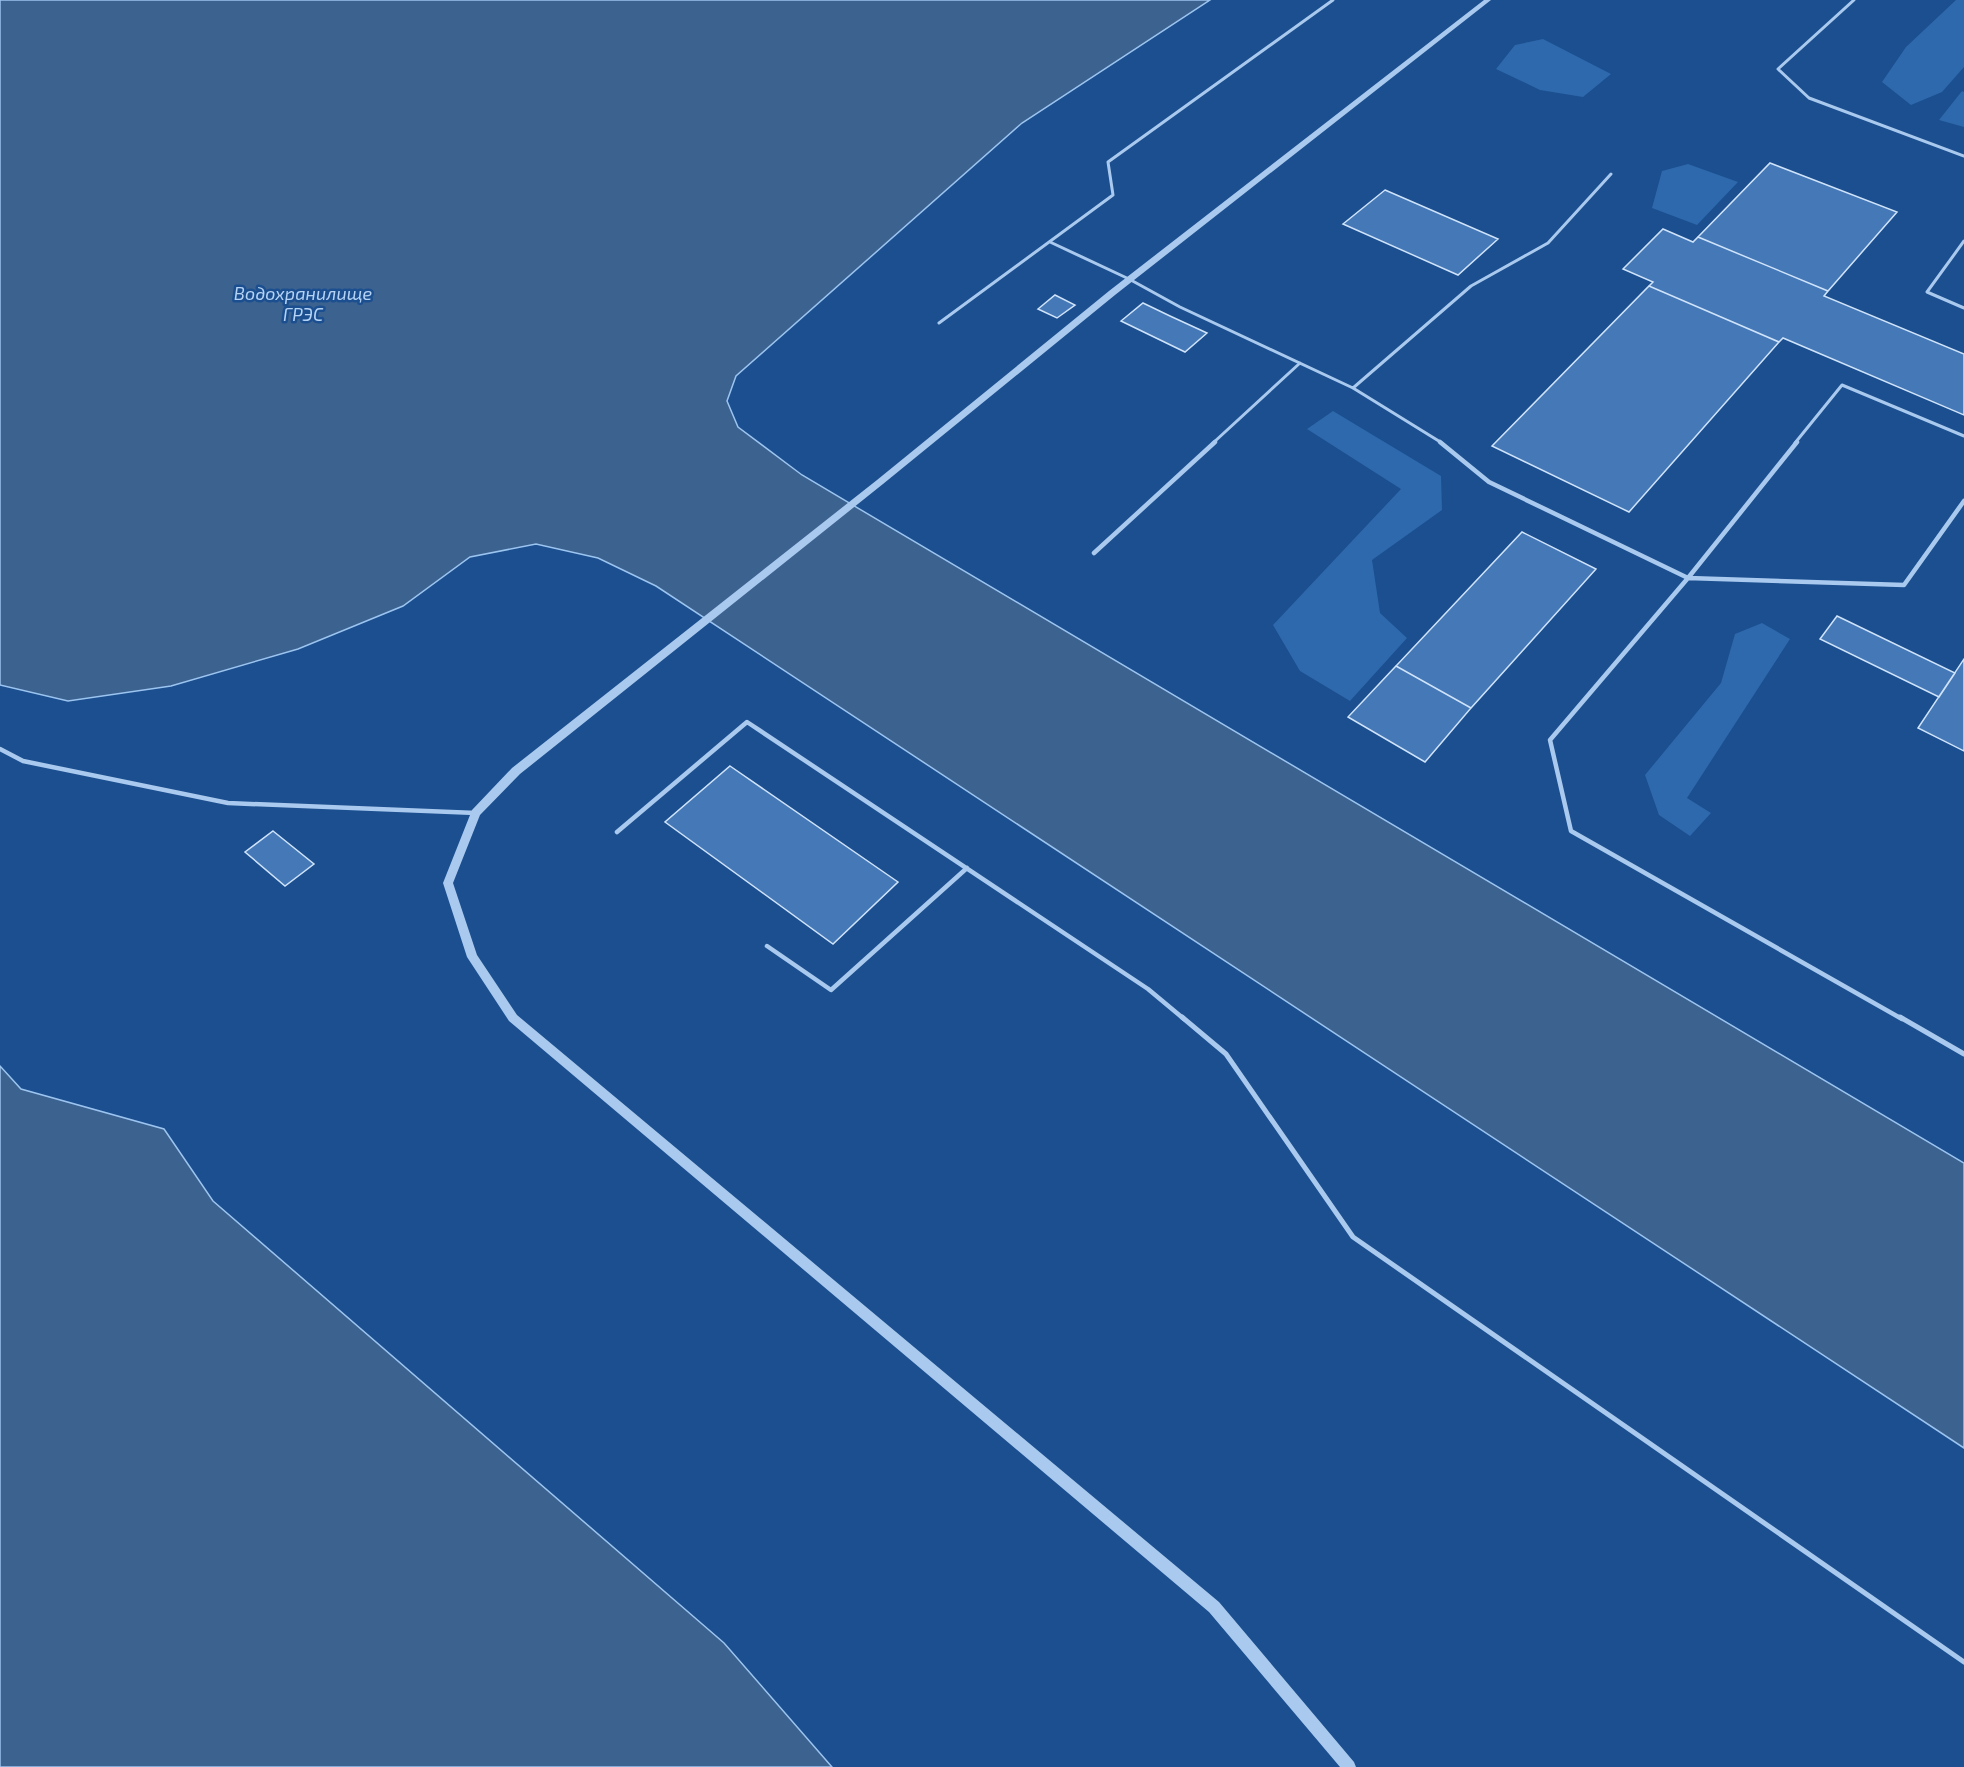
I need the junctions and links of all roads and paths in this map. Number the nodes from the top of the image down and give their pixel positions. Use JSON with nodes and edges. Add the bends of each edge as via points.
{"nodes":[{"id":1,"x":1333,"y":0,"type":"edge"},
{"id":2,"x":1488,"y":0,"type":"edge"},
{"id":3,"x":1854,"y":0,"type":"edge"},
{"id":4,"x":1964,"y":156,"type":"edge"},
{"id":5,"x":1611,"y":174,"type":"dead end"},
{"id":6,"x":1964,"y":241,"type":"edge"},
{"id":7,"x":1050,"y":242,"type":"junction"},
{"id":8,"x":1129,"y":279,"type":"junction"},
{"id":9,"x":1964,"y":308,"type":"edge"},
{"id":10,"x":939,"y":323,"type":"dead end"},
{"id":11,"x":1300,"y":363,"type":"junction"},
{"id":12,"x":1353,"y":387,"type":"junction"},
{"id":13,"x":1964,"y":436,"type":"edge"},
{"id":14,"x":1964,"y":501,"type":"edge"},
{"id":15,"x":1094,"y":553,"type":"dead end"},
{"id":16,"x":1688,"y":578,"type":"junction"},
{"id":17,"x":0,"y":749,"type":"edge"},
{"id":18,"x":476,"y":813,"type":"junction"},
{"id":19,"x":617,"y":832,"type":"dead end"},
{"id":20,"x":967,"y":868,"type":"junction"},
{"id":21,"x":767,"y":946,"type":"dead end"},
{"id":22,"x":1964,"y":1054,"type":"edge"},
{"id":23,"x":1964,"y":1662,"type":"edge"},
{"id":24,"x":1349,"y":1767,"type":"edge"}],
"edges":[{"from":1,"to":7,"type":"lane","via":[[1108,162],[1113,195]]},
{"from":2,"to":8,"type":"street"},
{"from":3,"to":4,"type":"lane","via":[[1778,69],[1809,98]]},
{"from":5,"to":12,"type":"lane","via":[[1548,243],[1471,286]]},
{"from":6,"to":9,"type":"lane","via":[[1927,292]]},
{"from":7,"to":8,"type":"lane"},
{"from":7,"to":10,"type":"lane"},
{"from":8,"to":11,"type":"lane"},
{"from":8,"to":18,"type":"street","via":[[516,771]]},
{"from":11,"to":12,"type":"lane"},
{"from":11,"to":15,"type":"lane"},
{"from":12,"to":16,"type":"lane","via":[[1432,435],[1490,482]]},
{"from":13,"to":16,"type":"lane","via":[[1842,385]]},
{"from":14,"to":16,"type":"lane","via":[[1904,585]]},
{"from":16,"to":22,"type":"lane","via":[[1550,740],[1571,831]]},
{"from":17,"to":18,"type":"lane","via":[[22,761],[228,803]]},
{"from":18,"to":24,"type":"street","via":[[448,883],[472,957],[513,1018],[1214,1607]]},
{"from":19,"to":20,"type":"lane","via":[[747,722]]},
{"from":20,"to":21,"type":"lane","via":[[831,990]]},
{"from":20,"to":23,"type":"lane","via":[[1148,989],[1226,1054],[1353,1238]]}]}
